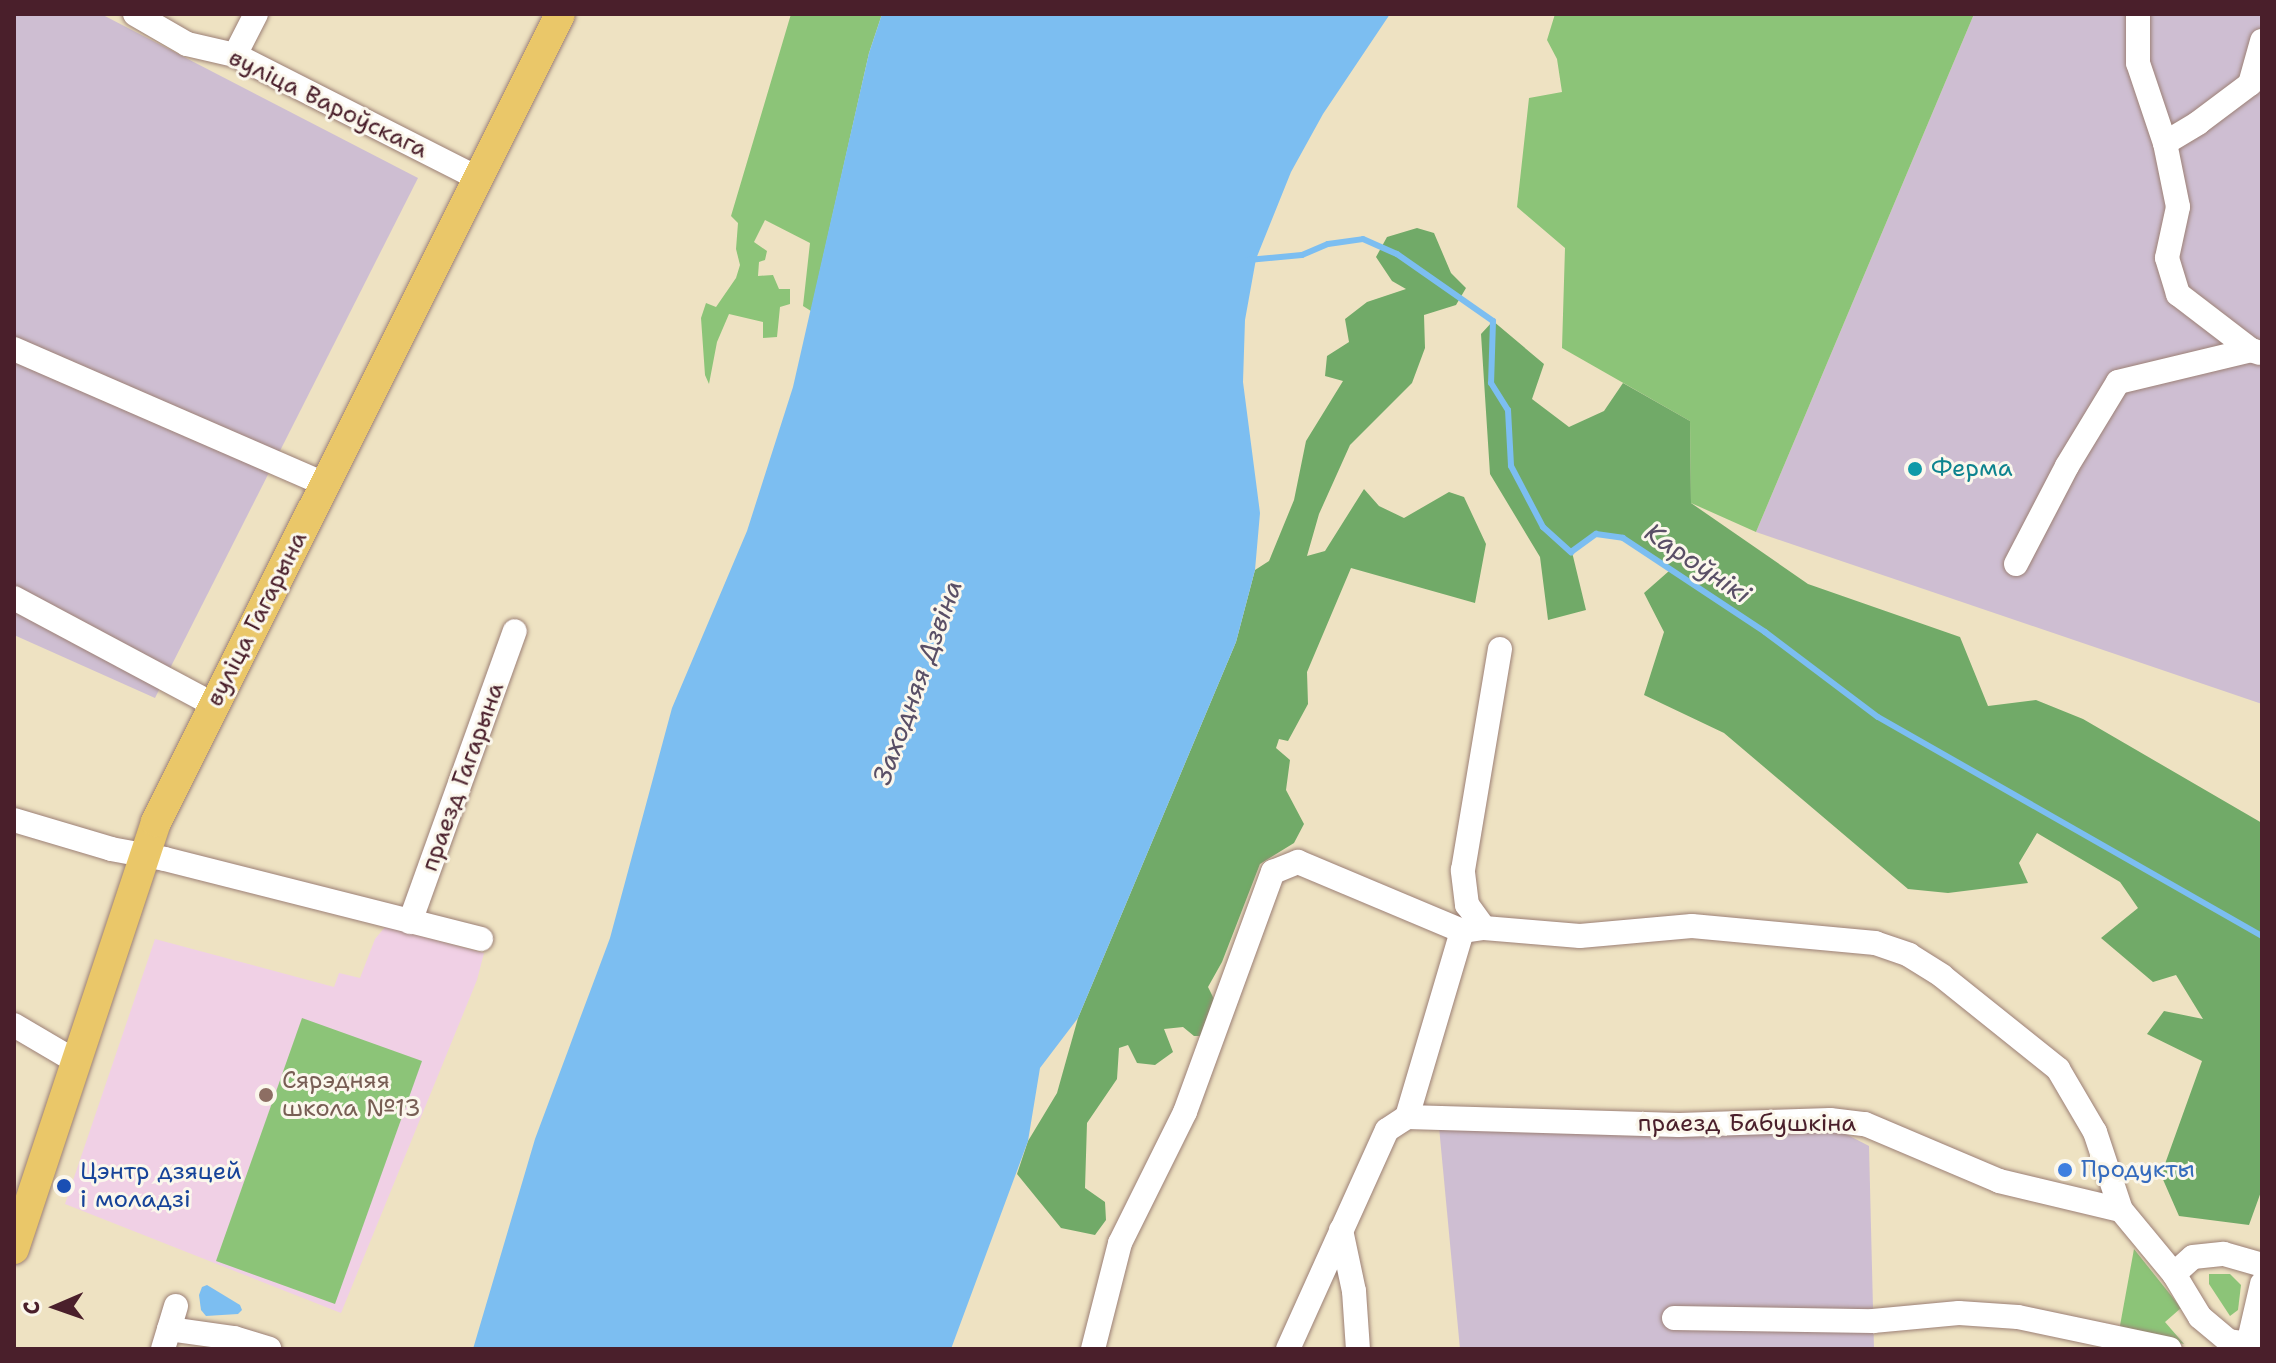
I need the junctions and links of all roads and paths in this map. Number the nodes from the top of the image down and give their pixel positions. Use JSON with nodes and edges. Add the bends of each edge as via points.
{"nodes":[{"id":1,"x":135,"y":14,"type":"edge"},
{"id":2,"x":256,"y":14,"type":"edge"},
{"id":3,"x":560,"y":14,"type":"edge"},
{"id":4,"x":2138,"y":14,"type":"edge"},
{"id":5,"x":2262,"y":41,"type":"edge"},
{"id":6,"x":235,"y":55,"type":"junction"},
{"id":7,"x":2165,"y":143,"type":"junction"},
{"id":8,"x":477,"y":178,"type":"junction"},
{"id":9,"x":14,"y":349,"type":"edge"},
{"id":10,"x":2257,"y":352,"type":"edge"},
{"id":11,"x":325,"y":484,"type":"junction"},
{"id":12,"x":2016,"y":564,"type":"dead end"},
{"id":13,"x":14,"y":598,"type":"edge"},
{"id":14,"x":515,"y":631,"type":"dead end"},
{"id":15,"x":1500,"y":649,"type":"dead end"},
{"id":16,"x":214,"y":705,"type":"junction"},
{"id":17,"x":14,"y":820,"type":"edge"},
{"id":18,"x":144,"y":855,"type":"junction"},
{"id":19,"x":410,"y":922,"type":"junction"},
{"id":20,"x":1473,"y":930,"type":"junction"},
{"id":21,"x":481,"y":939,"type":"dead end"},
{"id":22,"x":14,"y":1025,"type":"edge"},
{"id":23,"x":75,"y":1061,"type":"junction"},
{"id":24,"x":1407,"y":1117,"type":"junction"},
{"id":25,"x":2121,"y":1210,"type":"junction"},
{"id":26,"x":1341,"y":1230,"type":"junction"},
{"id":27,"x":14,"y":1249,"type":"edge"},
{"id":28,"x":2262,"y":1265,"type":"edge"},
{"id":29,"x":2174,"y":1274,"type":"junction"},
{"id":30,"x":2262,"y":1284,"type":"edge"},
{"id":31,"x":1674,"y":1318,"type":"dead end"},
{"id":32,"x":169,"y":1328,"type":"edge"},
{"id":33,"x":2233,"y":1346,"type":"edge"},
{"id":34,"x":269,"y":1349,"type":"edge"},
{"id":35,"x":1093,"y":1349,"type":"edge"},
{"id":36,"x":1288,"y":1349,"type":"edge"},
{"id":37,"x":1358,"y":1349,"type":"edge"},
{"id":38,"x":2170,"y":1349,"type":"edge"}],
"edges":[{"from":1,"to":6,"type":"street","name":"вуліца Вароўскага","via":[[187,44]]},
{"from":2,"to":6,"type":"street"},
{"from":3,"to":8,"type":"main road","name":"вуліца Гагарына"},
{"from":4,"to":7,"type":"street","via":[[2138,63]]},
{"from":5,"to":7,"type":"street","via":[[2250,84]]},
{"from":6,"to":8,"type":"street","name":"вуліца Вароўскага"},
{"from":7,"to":10,"type":"street","via":[[2178,207],[2167,258],[2178,294]]},
{"from":8,"to":11,"type":"main road","name":"вуліца Гагарына"},
{"from":9,"to":11,"type":"street"},
{"from":10,"to":12,"type":"street","via":[[2118,382]]},
{"from":11,"to":16,"type":"main road","name":"вуліца Гагарына"},
{"from":13,"to":16,"type":"street"},
{"from":14,"to":19,"type":"street","name":"праезд Гагарына"},
{"from":15,"to":20,"type":"street","via":[[1463,870]]},
{"from":16,"to":18,"type":"main road","name":"вуліца Гагарына"},
{"from":17,"to":18,"type":"street"},
{"from":18,"to":19,"type":"street"},
{"from":18,"to":23,"type":"main road","name":"вуліца Гагарына"},
{"from":19,"to":21,"type":"street"},
{"from":20,"to":24,"type":"street"},
{"from":20,"to":25,"type":"street","via":[[1580,936],[1692,926],[1875,943],[1909,955],[2058,1069],[2095,1132]]},
{"from":20,"to":35,"type":"street","via":[[1298,862],[1273,872],[1185,1112],[1120,1243]]},
{"from":22,"to":23,"type":"street"},
{"from":23,"to":27,"type":"main road","name":"вуліца Гагарына"},
{"from":24,"to":25,"type":"street","name":"праезд Бабушкіна","via":[[1865,1124],[1999,1181]]},
{"from":24,"to":26,"type":"street","via":[[1387,1130]]},
{"from":25,"to":29,"type":"street"},
{"from":26,"to":36,"type":"street"},
{"from":26,"to":37,"type":"street","via":[[1354,1291]]},
{"from":28,"to":29,"type":"street","via":[[2224,1254],[2193,1257]]},
{"from":29,"to":33,"type":"street","via":[[2200,1317]]},
{"from":30,"to":33,"type":"street"},
{"from":31,"to":38,"type":"street","via":[[1873,1321],[1959,1313],[2018,1317]]},
{"from":32,"to":34,"type":"street"}]}
